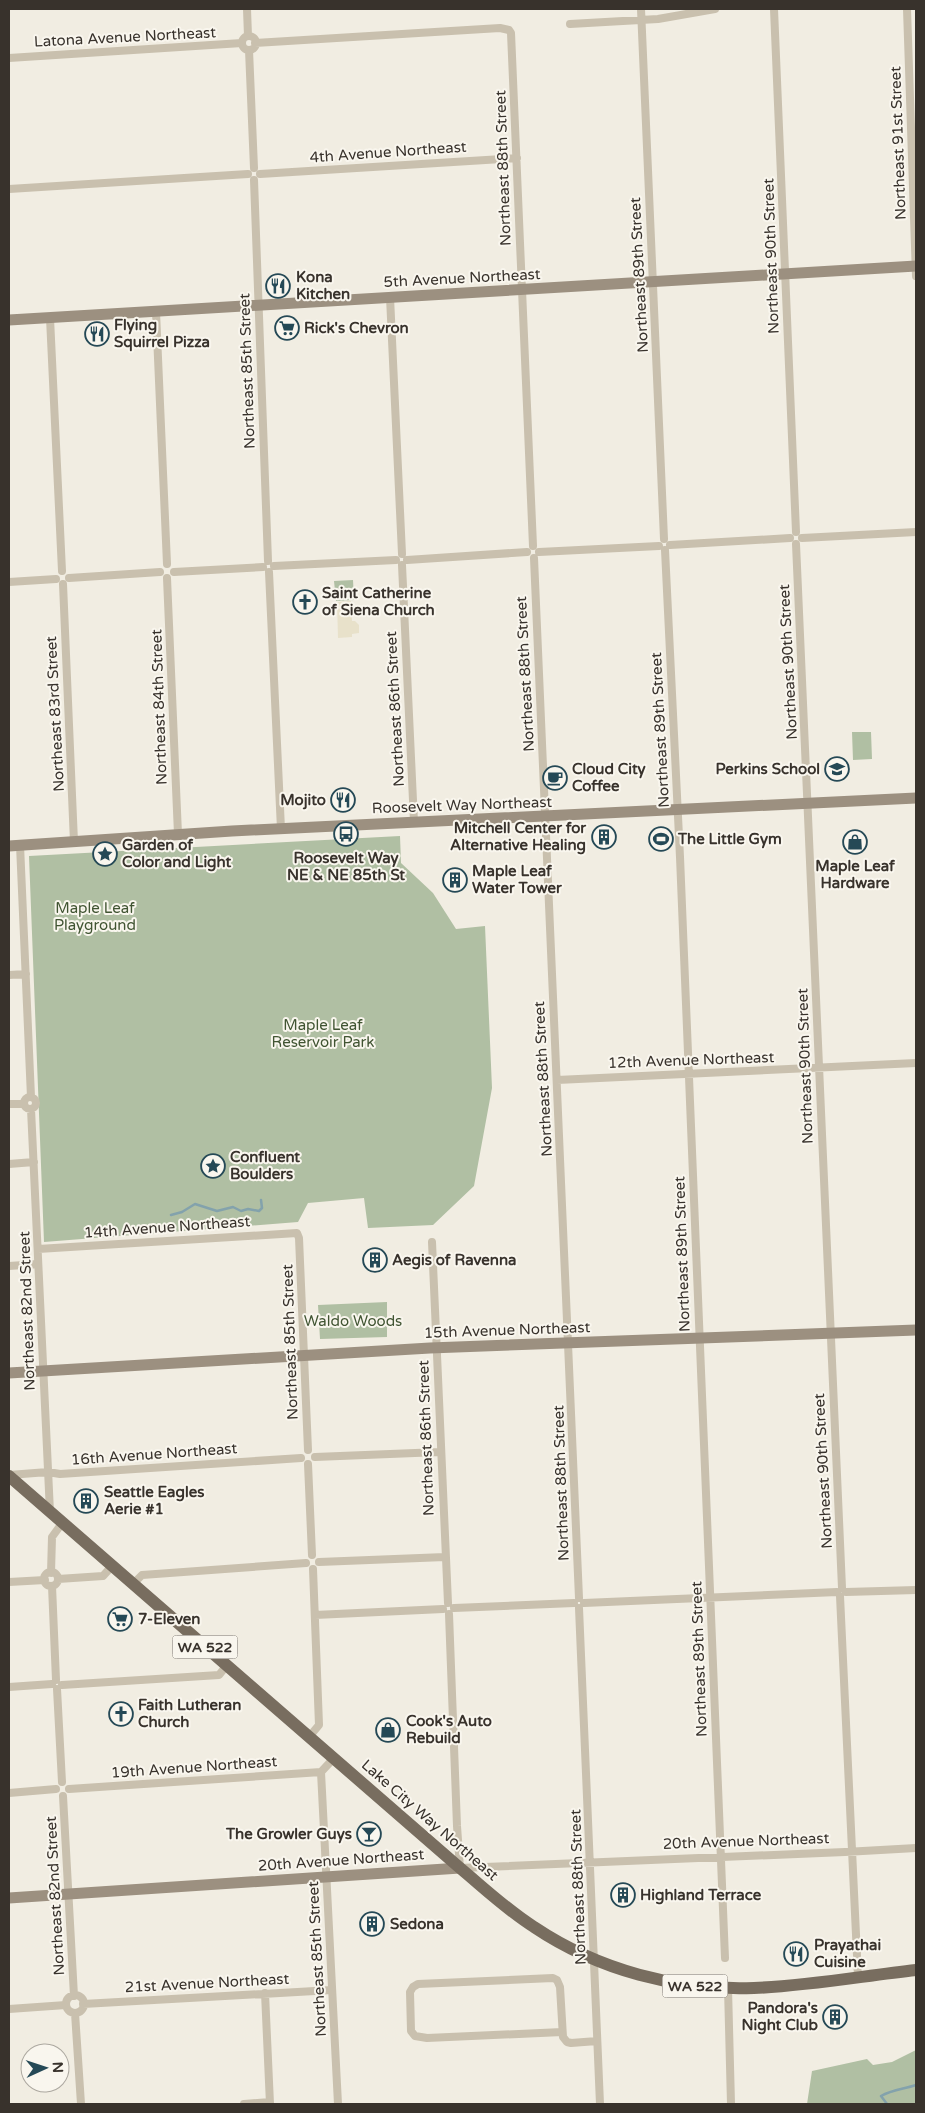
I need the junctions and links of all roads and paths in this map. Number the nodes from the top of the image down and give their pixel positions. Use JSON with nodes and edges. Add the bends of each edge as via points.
{"nodes":[{"id":1,"x":247,"y":9,"type":"edge"},
{"id":2,"x":641,"y":9,"type":"edge"},
{"id":3,"x":715,"y":9,"type":"edge"},
{"id":4,"x":774,"y":9,"type":"edge"},
{"id":5,"x":907,"y":9,"type":"edge"},
{"id":6,"x":641,"y":20,"type":"junction"},
{"id":7,"x":570,"y":24,"type":"dead end"},
{"id":8,"x":248,"y":36,"type":"junction"},
{"id":9,"x":242,"y":43,"type":"junction"},
{"id":10,"x":255,"y":43,"type":"junction"},
{"id":11,"x":249,"y":50,"type":"junction"},
{"id":12,"x":9,"y":58,"type":"edge"},
{"id":13,"x":517,"y":158,"type":"junction"},
{"id":14,"x":254,"y":168,"type":"junction"},
{"id":15,"x":248,"y":174,"type":"junction"},
{"id":16,"x":260,"y":174,"type":"junction"},
{"id":17,"x":254,"y":180,"type":"junction"},
{"id":18,"x":9,"y":189,"type":"edge"},
{"id":19,"x":916,"y":266,"type":"edge"},
{"id":20,"x":785,"y":274,"type":"junction"},
{"id":21,"x":916,"y":276,"type":"edge"},
{"id":22,"x":653,"y":282,"type":"junction"},
{"id":23,"x":522,"y":290,"type":"junction"},
{"id":24,"x":390,"y":298,"type":"junction"},
{"id":25,"x":258,"y":306,"type":"junction"},
{"id":26,"x":156,"y":312,"type":"junction"},
{"id":27,"x":50,"y":318,"type":"junction"},
{"id":28,"x":9,"y":320,"type":"edge"},
{"id":29,"x":916,"y":532,"type":"edge"},
{"id":30,"x":796,"y":540,"type":"junction"},
{"id":31,"x":664,"y":545,"type":"junction"},
{"id":32,"x":536,"y":549,"type":"junction"},
{"id":33,"x":527,"y":552,"type":"junction"},
{"id":34,"x":534,"y":558,"type":"junction"},
{"id":35,"x":402,"y":560,"type":"junction"},
{"id":36,"x":167,"y":564,"type":"junction"},
{"id":37,"x":269,"y":566,"type":"junction"},
{"id":38,"x":62,"y":571,"type":"junction"},
{"id":39,"x":160,"y":572,"type":"junction"},
{"id":40,"x":174,"y":572,"type":"junction"},
{"id":41,"x":56,"y":578,"type":"junction"},
{"id":42,"x":69,"y":578,"type":"junction"},
{"id":43,"x":167,"y":578,"type":"junction"},
{"id":44,"x":9,"y":582,"type":"edge"},
{"id":45,"x":63,"y":584,"type":"junction"},
{"id":46,"x":916,"y":798,"type":"edge"},
{"id":47,"x":808,"y":803,"type":"junction"},
{"id":48,"x":677,"y":810,"type":"junction"},
{"id":49,"x":545,"y":817,"type":"junction"},
{"id":50,"x":414,"y":822,"type":"junction"},
{"id":51,"x":280,"y":829,"type":"junction"},
{"id":52,"x":178,"y":834,"type":"junction"},
{"id":53,"x":74,"y":842,"type":"junction"},
{"id":54,"x":15,"y":846,"type":"edge"},
{"id":55,"x":26,"y":974,"type":"junction"},
{"id":56,"x":9,"y":975,"type":"edge"},
{"id":57,"x":916,"y":1063,"type":"edge"},
{"id":58,"x":819,"y":1068,"type":"junction"},
{"id":59,"x":688,"y":1073,"type":"junction"},
{"id":60,"x":557,"y":1080,"type":"junction"},
{"id":61,"x":31,"y":1097,"type":"junction"},
{"id":62,"x":9,"y":1104,"type":"edge"},
{"id":63,"x":24,"y":1104,"type":"junction"},
{"id":64,"x":31,"y":1109,"type":"junction"},
{"id":65,"x":34,"y":1162,"type":"junction"},
{"id":66,"x":9,"y":1164,"type":"edge"},
{"id":67,"x":297,"y":1233,"type":"joint"},
{"id":68,"x":432,"y":1242,"type":"dead end"},
{"id":69,"x":38,"y":1249,"type":"junction"},
{"id":70,"x":38,"y":1264,"type":"junction"},
{"id":71,"x":9,"y":1266,"type":"edge"},
{"id":72,"x":916,"y":1330,"type":"edge"},
{"id":73,"x":830,"y":1333,"type":"junction"},
{"id":74,"x":700,"y":1338,"type":"junction"},
{"id":75,"x":569,"y":1343,"type":"junction"},
{"id":76,"x":436,"y":1348,"type":"junction"},
{"id":77,"x":304,"y":1356,"type":"junction"},
{"id":78,"x":43,"y":1370,"type":"junction"},
{"id":79,"x":9,"y":1373,"type":"edge"},
{"id":80,"x":308,"y":1450,"type":"junction"},
{"id":81,"x":440,"y":1452,"type":"junction"},
{"id":82,"x":315,"y":1457,"type":"junction"},
{"id":83,"x":301,"y":1458,"type":"junction"},
{"id":84,"x":308,"y":1464,"type":"junction"},
{"id":85,"x":48,"y":1472,"type":"junction"},
{"id":86,"x":9,"y":1475,"type":"edge"},
{"id":87,"x":50,"y":1512,"type":"junction"},
{"id":88,"x":63,"y":1522,"type":"junction"},
{"id":89,"x":312,"y":1556,"type":"junction"},
{"id":90,"x":445,"y":1557,"type":"junction"},
{"id":91,"x":319,"y":1562,"type":"junction"},
{"id":92,"x":306,"y":1563,"type":"junction"},
{"id":93,"x":112,"y":1566,"type":"junction"},
{"id":94,"x":313,"y":1569,"type":"junction"},
{"id":95,"x":51,"y":1573,"type":"junction"},
{"id":96,"x":58,"y":1579,"type":"junction"},
{"id":97,"x":44,"y":1580,"type":"junction"},
{"id":98,"x":9,"y":1582,"type":"edge"},
{"id":99,"x":133,"y":1584,"type":"junction"},
{"id":100,"x":52,"y":1586,"type":"junction"},
{"id":101,"x":916,"y":1590,"type":"edge"},
{"id":102,"x":841,"y":1592,"type":"junction"},
{"id":103,"x":710,"y":1597,"type":"junction"},
{"id":104,"x":579,"y":1603,"type":"junction"},
{"id":105,"x":448,"y":1609,"type":"junction"},
{"id":106,"x":314,"y":1615,"type":"junction"},
{"id":107,"x":227,"y":1665,"type":"junction"},
{"id":108,"x":57,"y":1684,"type":"junction"},
{"id":109,"x":9,"y":1687,"type":"edge"},
{"id":110,"x":310,"y":1737,"type":"junction"},
{"id":111,"x":334,"y":1758,"type":"junction"},
{"id":112,"x":322,"y":1772,"type":"junction"},
{"id":113,"x":62,"y":1782,"type":"junction"},
{"id":114,"x":56,"y":1789,"type":"junction"},
{"id":115,"x":69,"y":1789,"type":"junction"},
{"id":116,"x":9,"y":1793,"type":"edge"},
{"id":117,"x":63,"y":1796,"type":"junction"},
{"id":118,"x":916,"y":1848,"type":"edge"},
{"id":119,"x":851,"y":1852,"type":"junction"},
{"id":120,"x":720,"y":1856,"type":"junction"},
{"id":121,"x":591,"y":1863,"type":"junction"},
{"id":122,"x":460,"y":1868,"type":"junction"},
{"id":123,"x":327,"y":1876,"type":"junction"},
{"id":124,"x":68,"y":1894,"type":"junction"},
{"id":125,"x":9,"y":1898,"type":"edge"},
{"id":126,"x":725,"y":1958,"type":"dead end"},
{"id":127,"x":594,"y":1959,"type":"junction"},
{"id":128,"x":916,"y":1970,"type":"edge"},
{"id":129,"x":858,"y":1977,"type":"junction"},
{"id":130,"x":728,"y":1988,"type":"junction"},
{"id":131,"x":332,"y":1990,"type":"junction"},
{"id":132,"x":264,"y":1993,"type":"junction"},
{"id":133,"x":74,"y":1996,"type":"junction"},
{"id":134,"x":83,"y":2004,"type":"junction"},
{"id":135,"x":66,"y":2005,"type":"junction"},
{"id":136,"x":9,"y":2009,"type":"edge"},
{"id":137,"x":75,"y":2013,"type":"junction"},
{"id":138,"x":562,"y":2032,"type":"junction"},
{"id":139,"x":597,"y":2041,"type":"junction"},
{"id":140,"x":81,"y":2104,"type":"edge"},
{"id":141,"x":244,"y":2104,"type":"edge"},
{"id":142,"x":270,"y":2104,"type":"edge"},
{"id":143,"x":338,"y":2104,"type":"edge"},
{"id":144,"x":600,"y":2104,"type":"edge"},
{"id":145,"x":731,"y":2104,"type":"edge"}],
"edges":[{"from":1,"to":8,"type":"street"},
{"from":2,"to":6,"type":"street","name":"Northeast 89th Street"},
{"from":3,"to":6,"type":"street"},
{"from":4,"to":20,"type":"street","name":"Northeast 90th Street"},
{"from":5,"to":19,"type":"street","name":"Northeast 91st Street"},
{"from":6,"to":7,"type":"street"},
{"from":6,"to":22,"type":"street","name":"Northeast 89th Street"},
{"from":8,"to":9,"type":"street"},
{"from":8,"to":10,"type":"street"},
{"from":9,"to":11,"type":"street"},
{"from":9,"to":12,"type":"street","name":"Latona Avenue Northeast"},
{"from":10,"to":11,"type":"street"},
{"from":10,"to":13,"type":"street","name":"Northeast 88th Street","via":[[509,30]]},
{"from":11,"to":14,"type":"street"},
{"from":13,"to":16,"type":"street","name":"4th Avenue Northeast"},
{"from":13,"to":23,"type":"street","name":"Northeast 88th Street"},
{"from":14,"to":15,"type":"street"},
{"from":14,"to":16,"type":"street"},
{"from":15,"to":17,"type":"street"},
{"from":15,"to":18,"type":"street"},
{"from":16,"to":17,"type":"street"},
{"from":17,"to":25,"type":"street","name":"Northeast 85th Street"},
{"from":19,"to":20,"type":"main road","name":"5th Avenue Northeast"},
{"from":19,"to":21,"type":"street","name":"Northeast 91st Street"},
{"from":20,"to":22,"type":"main road","name":"5th Avenue Northeast"},
{"from":20,"to":30,"type":"street","name":"Northeast 90th Street","via":[[796,532],[799,533]]},
{"from":22,"to":23,"type":"main road","name":"5th Avenue Northeast"},
{"from":22,"to":31,"type":"street","name":"Northeast 89th Street"},
{"from":23,"to":24,"type":"main road","name":"5th Avenue Northeast"},
{"from":23,"to":32,"type":"street","name":"Northeast 88th Street"},
{"from":24,"to":25,"type":"main road","name":"5th Avenue Northeast"},
{"from":24,"to":35,"type":"street","name":"Northeast 86th Street"},
{"from":25,"to":26,"type":"main road","name":"5th Avenue Northeast"},
{"from":25,"to":37,"type":"street","name":"Northeast 85th Street"},
{"from":26,"to":27,"type":"main road","name":"5th Avenue Northeast"},
{"from":26,"to":36,"type":"street"},
{"from":27,"to":28,"type":"main road","name":"5th Avenue Northeast"},
{"from":27,"to":38,"type":"street"},
{"from":29,"to":30,"type":"street"},
{"from":30,"to":31,"type":"street"},
{"from":30,"to":47,"type":"street","name":"Northeast 90th Street"},
{"from":31,"to":32,"type":"street"},
{"from":31,"to":48,"type":"street","name":"Northeast 89th Street"},
{"from":32,"to":33,"type":"street","via":[[529,548]]},
{"from":32,"to":34,"type":"street","via":[[538,557]]},
{"from":33,"to":34,"type":"street"},
{"from":33,"to":35,"type":"street"},
{"from":34,"to":49,"type":"street","name":"Northeast 88th Street"},
{"from":35,"to":37,"type":"street"},
{"from":35,"to":50,"type":"street","name":"Northeast 86th Street"},
{"from":36,"to":39,"type":"street"},
{"from":36,"to":40,"type":"street"},
{"from":37,"to":40,"type":"street"},
{"from":37,"to":51,"type":"street","name":"Northeast 85th Street"},
{"from":38,"to":41,"type":"street"},
{"from":38,"to":42,"type":"street"},
{"from":39,"to":42,"type":"street"},
{"from":39,"to":43,"type":"street"},
{"from":40,"to":43,"type":"street"},
{"from":41,"to":44,"type":"street"},
{"from":41,"to":45,"type":"street"},
{"from":42,"to":45,"type":"street"},
{"from":43,"to":52,"type":"street","name":"Northeast 84th Street"},
{"from":45,"to":53,"type":"street","name":"Northeast 83rd Street"},
{"from":46,"to":47,"type":"main road","name":"Roosevelt Way Northeast"},
{"from":47,"to":48,"type":"main road","name":"Roosevelt Way Northeast"},
{"from":47,"to":58,"type":"street","name":"Northeast 90th Street"},
{"from":48,"to":49,"type":"main road","name":"Roosevelt Way Northeast"},
{"from":48,"to":59,"type":"street","name":"Northeast 89th Street"},
{"from":49,"to":50,"type":"main road","name":"Roosevelt Way Northeast"},
{"from":49,"to":60,"type":"street","name":"Northeast 88th Street"},
{"from":50,"to":51,"type":"main road","name":"Roosevelt Way Northeast"},
{"from":51,"to":52,"type":"main road","name":"Roosevelt Way Northeast"},
{"from":52,"to":53,"type":"main road","name":"Roosevelt Way Northeast"},
{"from":53,"to":54,"type":"main road","name":"Roosevelt Way Northeast"},
{"from":54,"to":55,"type":"street"},
{"from":55,"to":56,"type":"street"},
{"from":55,"to":61,"type":"street"},
{"from":57,"to":58,"type":"street","name":"12th Avenue Northeast"},
{"from":58,"to":59,"type":"street","name":"12th Avenue Northeast"},
{"from":58,"to":73,"type":"street","name":"Northeast 90th Street"},
{"from":59,"to":60,"type":"street","name":"12th Avenue Northeast"},
{"from":59,"to":74,"type":"street","name":"Northeast 89th Street"},
{"from":60,"to":75,"type":"street","name":"Northeast 88th Street"},
{"from":61,"to":63,"type":"street"},
{"from":61,"to":64,"type":"street","via":[[36,1106]]},
{"from":62,"to":63,"type":"street"},
{"from":63,"to":64,"type":"street"},
{"from":64,"to":65,"type":"street","name":"Northeast 82nd Street"},
{"from":65,"to":66,"type":"street"},
{"from":65,"to":69,"type":"street","name":"Northeast 82nd Street"},
{"from":67,"to":69,"type":"street","name":"14th Avenue Northeast"},
{"from":67,"to":77,"type":"street","name":"Northeast 85th Street"},
{"from":68,"to":76,"type":"street","name":"Northeast 86th Street"},
{"from":69,"to":70,"type":"street","name":"Northeast 82nd Street"},
{"from":70,"to":71,"type":"street"},
{"from":70,"to":78,"type":"street","name":"Northeast 82nd Street"},
{"from":72,"to":73,"type":"main road","name":"15th Avenue Northeast"},
{"from":73,"to":74,"type":"main road","name":"15th Avenue Northeast"},
{"from":73,"to":102,"type":"street","name":"Northeast 90th Street"},
{"from":74,"to":75,"type":"main road","name":"15th Avenue Northeast"},
{"from":74,"to":103,"type":"street","name":"Northeast 89th Street"},
{"from":75,"to":76,"type":"main road","name":"15th Avenue Northeast"},
{"from":75,"to":104,"type":"street","name":"Northeast 88th Street"},
{"from":76,"to":77,"type":"main road","name":"15th Avenue Northeast"},
{"from":76,"to":81,"type":"street","name":"Northeast 86th Street"},
{"from":77,"to":78,"type":"main road","name":"15th Avenue Northeast"},
{"from":77,"to":80,"type":"street","name":"Northeast 85th Street"},
{"from":78,"to":79,"type":"main road","name":"15th Avenue Northeast"},
{"from":78,"to":85,"type":"street","name":"Northeast 82nd Street"},
{"from":80,"to":82,"type":"street"},
{"from":80,"to":83,"type":"street","via":[[302,1453]]},
{"from":81,"to":82,"type":"street"},
{"from":81,"to":90,"type":"street","name":"Northeast 86th Street"},
{"from":82,"to":84,"type":"street"},
{"from":83,"to":84,"type":"street"},
{"from":83,"to":85,"type":"street","name":"16th Avenue Northeast","via":[[60,1474]]},
{"from":84,"to":89,"type":"street"},
{"from":85,"to":86,"type":"street","name":"16th Avenue Northeast"},
{"from":85,"to":87,"type":"street","name":"Northeast 82nd Street"},
{"from":86,"to":87,"type":"main road","name":"Lake City Way Northeast","number":"WA 522"},
{"from":87,"to":88,"type":"main road","name":"Lake City Way Northeast","number":"WA 522"},
{"from":88,"to":93,"type":"main road","name":"Lake City Way Northeast","number":"WA 522"},
{"from":88,"to":95,"type":"street","via":[[52,1537]]},
{"from":89,"to":91,"type":"street"},
{"from":89,"to":92,"type":"street"},
{"from":90,"to":91,"type":"street"},
{"from":90,"to":105,"type":"street","name":"Northeast 86th Street"},
{"from":91,"to":94,"type":"street"},
{"from":92,"to":94,"type":"street"},
{"from":92,"to":99,"type":"street","via":[[142,1574]]},
{"from":93,"to":96,"type":"street","via":[[103,1576]]},
{"from":93,"to":99,"type":"main road","name":"Lake City Way Northeast","number":"WA 522"},
{"from":94,"to":106,"type":"street"},
{"from":95,"to":96,"type":"street"},
{"from":95,"to":97,"type":"street"},
{"from":96,"to":100,"type":"street"},
{"from":97,"to":98,"type":"street"},
{"from":97,"to":100,"type":"street"},
{"from":99,"to":107,"type":"main road","name":"Lake City Way Northeast","number":"WA 522"},
{"from":100,"to":108,"type":"street"},
{"from":101,"to":102,"type":"street"},
{"from":102,"to":103,"type":"street"},
{"from":102,"to":119,"type":"street","name":"Northeast 90th Street"},
{"from":103,"to":104,"type":"street"},
{"from":103,"to":120,"type":"street","name":"Northeast 89th Street"},
{"from":104,"to":105,"type":"street"},
{"from":104,"to":121,"type":"street","name":"Northeast 88th Street"},
{"from":105,"to":106,"type":"street"},
{"from":105,"to":122,"type":"street","name":"Northeast 86th Street"},
{"from":106,"to":110,"type":"street","via":[[319,1725]]},
{"from":107,"to":108,"type":"street","via":[[219,1674]]},
{"from":107,"to":110,"type":"main road","name":"Lake City Way Northeast","number":"WA 522"},
{"from":108,"to":109,"type":"street"},
{"from":108,"to":113,"type":"street"},
{"from":110,"to":111,"type":"main road","name":"Lake City Way Northeast","number":"WA 522"},
{"from":111,"to":112,"type":"street"},
{"from":111,"to":122,"type":"main road","name":"Lake City Way Northeast","number":"WA 522"},
{"from":112,"to":115,"type":"street","name":"19th Avenue Northeast"},
{"from":112,"to":123,"type":"street","name":"Northeast 85th Street"},
{"from":113,"to":114,"type":"street"},
{"from":113,"to":115,"type":"street"},
{"from":114,"to":116,"type":"street"},
{"from":114,"to":117,"type":"street"},
{"from":115,"to":117,"type":"street"},
{"from":117,"to":124,"type":"street","name":"Northeast 82nd Street"},
{"from":118,"to":119,"type":"street","name":"20th Avenue Northeast"},
{"from":119,"to":120,"type":"street","name":"20th Avenue Northeast"},
{"from":119,"to":129,"type":"street","name":"Northeast 90th Street"},
{"from":120,"to":121,"type":"street","name":"20th Avenue Northeast"},
{"from":120,"to":126,"type":"street","name":"Northeast 89th Street"},
{"from":121,"to":122,"type":"street","name":"20th Avenue Northeast"},
{"from":121,"to":127,"type":"street","name":"Northeast 88th Street"},
{"from":122,"to":123,"type":"main road","name":"20th Avenue Northeast"},
{"from":122,"to":127,"type":"main road","name":"Lake City Way Northeast","number":"WA 522","via":[[534,1927]]},
{"from":123,"to":124,"type":"main road","name":"20th Avenue Northeast"},
{"from":123,"to":131,"type":"street","name":"Northeast 85th Street"},
{"from":124,"to":125,"type":"main road","name":"20th Avenue Northeast"},
{"from":124,"to":133,"type":"street","name":"Northeast 82nd Street"},
{"from":127,"to":130,"type":"main road","name":"Lake City Way Northeast","number":"WA 522","via":[[660,1980]]},
{"from":127,"to":139,"type":"street","name":"Northeast 88th Street"},
{"from":128,"to":129,"type":"main road","name":"Lake City Way Northeast","number":"WA 522"},
{"from":129,"to":130,"type":"main road","name":"Lake City Way Northeast","number":"WA 522","via":[[785,1986]]},
{"from":130,"to":145,"type":"street"},
{"from":131,"to":132,"type":"street","name":"21st Avenue Northeast"},
{"from":131,"to":143,"type":"street","name":"Northeast 85th Street"},
{"from":132,"to":134,"type":"street","name":"21st Avenue Northeast"},
{"from":132,"to":142,"type":"street"},
{"from":133,"to":134,"type":"street","via":[[81,1998]]},
{"from":133,"to":135,"type":"street","via":[[68,1998]]},
{"from":134,"to":137,"type":"street","via":[[80,2012]]},
{"from":135,"to":136,"type":"street"},
{"from":135,"to":137,"type":"street","via":[[68,2011]]},
{"from":137,"to":140,"type":"street"},
{"from":138,"to":138,"type":"street","via":[[559,1983],[553,1978],[418,1984],[410,1992],[412,2031],[417,2037]]},
{"from":138,"to":139,"type":"street","via":[[565,2040],[571,2043]]},
{"from":139,"to":144,"type":"street","name":"Northeast 88th Street"},
{"from":141,"to":142,"type":"street"}]}
